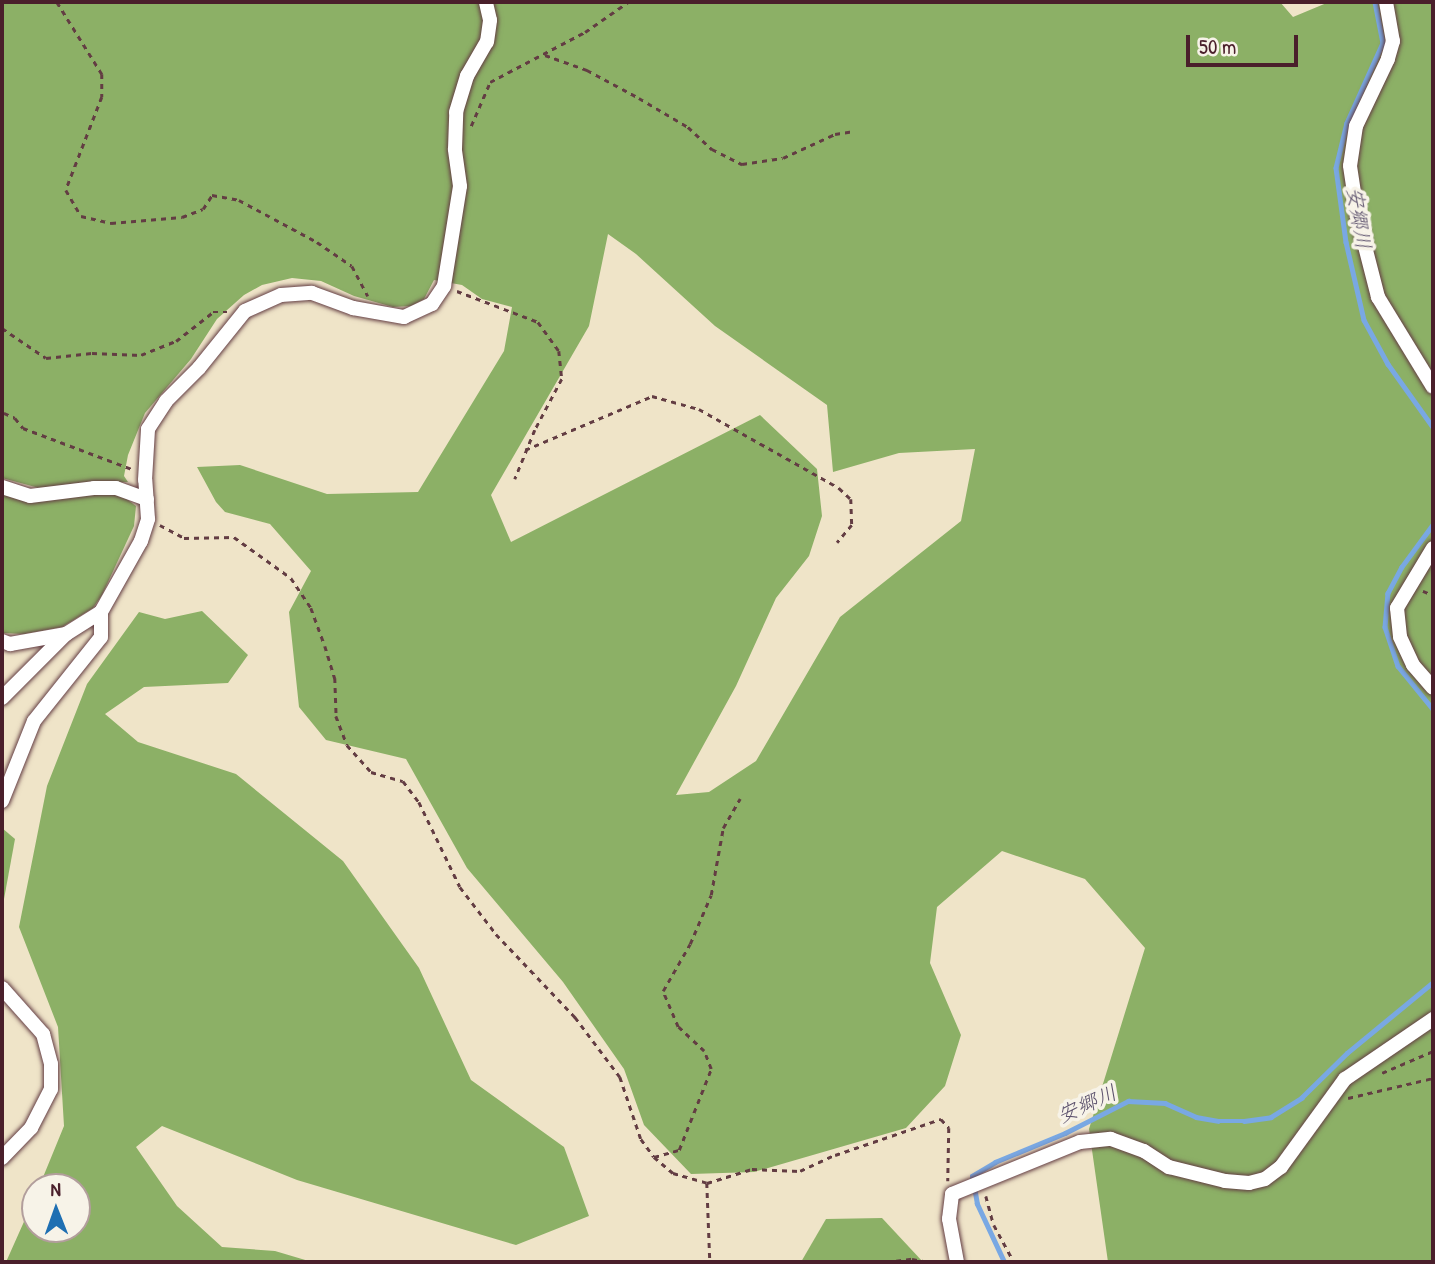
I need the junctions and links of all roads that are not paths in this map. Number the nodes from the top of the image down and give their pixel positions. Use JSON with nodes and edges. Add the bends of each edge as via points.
{"nodes":[{"id":1,"x":486,"y":2,"type":"edge"},
{"id":2,"x":1386,"y":2,"type":"edge"},
{"id":3,"x":1433,"y":387,"type":"edge"},
{"id":4,"x":2,"y":487,"type":"edge"},
{"id":5,"x":147,"y":499,"type":"junction"},
{"id":6,"x":1433,"y":548,"type":"edge"},
{"id":7,"x":101,"y":612,"type":"junction"},
{"id":8,"x":66,"y":634,"type":"junction"},
{"id":9,"x":2,"y":641,"type":"edge"},
{"id":10,"x":1433,"y":688,"type":"edge"},
{"id":11,"x":2,"y":698,"type":"edge"},
{"id":12,"x":2,"y":801,"type":"edge"},
{"id":13,"x":2,"y":988,"type":"edge"},
{"id":14,"x":1433,"y":1019,"type":"edge"},
{"id":15,"x":2,"y":1158,"type":"edge"},
{"id":16,"x":957,"y":1262,"type":"edge"}],
"edges":[{"from":1,"to":5,"type":"street","via":[[490,20],[487,42],[467,76],[456,112],[460,186],[444,286],[432,303],[404,317],[378,314],[312,293],[281,295],[245,311],[166,401],[148,429]]},
{"from":2,"to":3,"type":"street","via":[[1392,41],[1356,126],[1350,166],[1378,297]]},
{"from":4,"to":5,"type":"street","via":[[30,496],[116,488]]},
{"from":5,"to":7,"type":"street","via":[[148,519],[141,541]]},
{"from":6,"to":10,"type":"street","via":[[1398,608],[1401,637],[1409,656]]},
{"from":7,"to":8,"type":"street"},
{"from":7,"to":12,"type":"street","via":[[101,637],[34,721]]},
{"from":8,"to":9,"type":"street","via":[[10,644]]},
{"from":8,"to":11,"type":"street"},
{"from":13,"to":15,"type":"street","via":[[43,1034],[51,1065],[51,1089],[31,1128]]},
{"from":14,"to":16,"type":"street","via":[[1345,1079],[1281,1167],[1265,1179],[1249,1183],[1192,1175],[1111,1139],[1080,1142],[958,1193],[949,1219]]}]}
